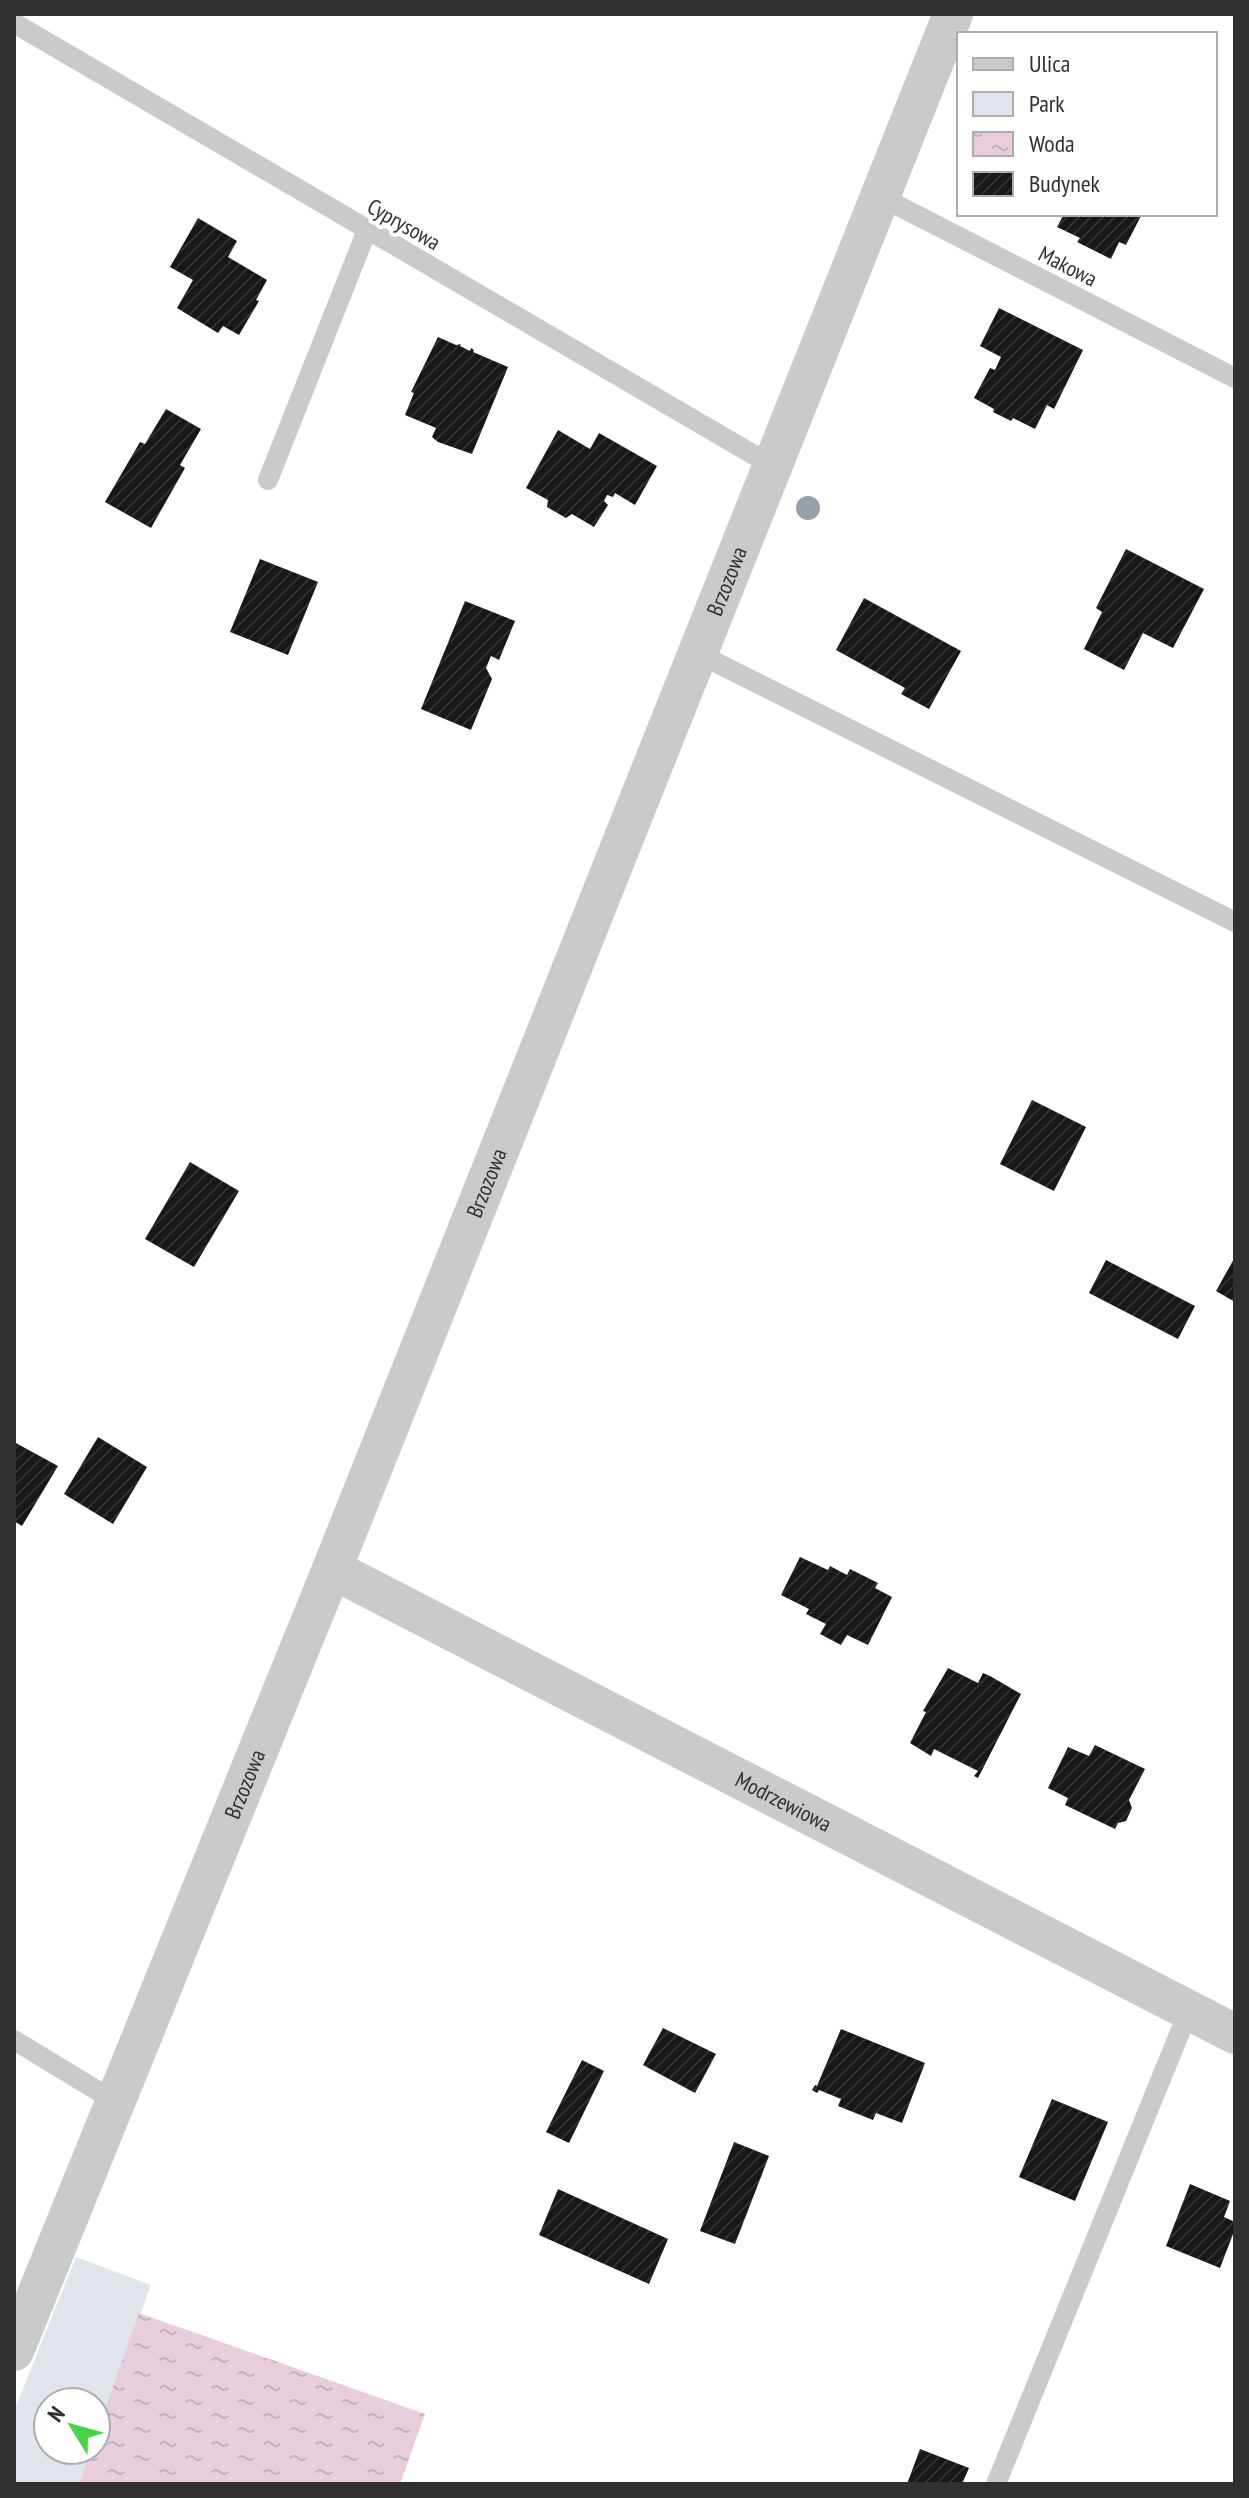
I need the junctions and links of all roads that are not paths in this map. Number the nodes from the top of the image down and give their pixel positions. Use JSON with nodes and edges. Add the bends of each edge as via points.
{"nodes":[{"id":1,"x":953,"y":14,"type":"edge"},
{"id":2,"x":14,"y":23,"type":"edge"},
{"id":3,"x":879,"y":196,"type":"junction"},
{"id":4,"x":367,"y":230,"type":"junction"},
{"id":5,"x":1235,"y":378,"type":"edge"},
{"id":6,"x":771,"y":465,"type":"junction"},
{"id":7,"x":268,"y":480,"type":"dead end"},
{"id":8,"x":697,"y":653,"type":"junction"},
{"id":9,"x":1235,"y":922,"type":"edge"},
{"id":10,"x":332,"y":1569,"type":"junction"},
{"id":11,"x":1189,"y":2010,"type":"junction"},
{"id":12,"x":1235,"y":2034,"type":"edge"},
{"id":13,"x":14,"y":2040,"type":"edge"},
{"id":14,"x":116,"y":2102,"type":"junction"},
{"id":15,"x":14,"y":2351,"type":"edge"},
{"id":16,"x":996,"y":2484,"type":"edge"}],
"edges":[{"from":1,"to":3,"type":"street","name":"Brzozowa"},
{"from":2,"to":4,"type":"lane","name":"Cyprysowa"},
{"from":3,"to":5,"type":"lane","name":"Makowa"},
{"from":3,"to":6,"type":"street","name":"Brzozowa"},
{"from":4,"to":6,"type":"lane","name":"Cyprysowa"},
{"from":4,"to":7,"type":"lane"},
{"from":6,"to":8,"type":"street","name":"Brzozowa"},
{"from":8,"to":9,"type":"lane"},
{"from":8,"to":10,"type":"street","name":"Brzozowa"},
{"from":10,"to":11,"type":"street","name":"Modrzewiowa"},
{"from":10,"to":14,"type":"street","name":"Brzozowa"},
{"from":11,"to":12,"type":"street","name":"Modrzewiowa"},
{"from":11,"to":16,"type":"lane"},
{"from":13,"to":14,"type":"lane"},
{"from":14,"to":15,"type":"street","name":"Brzozowa"}]}
